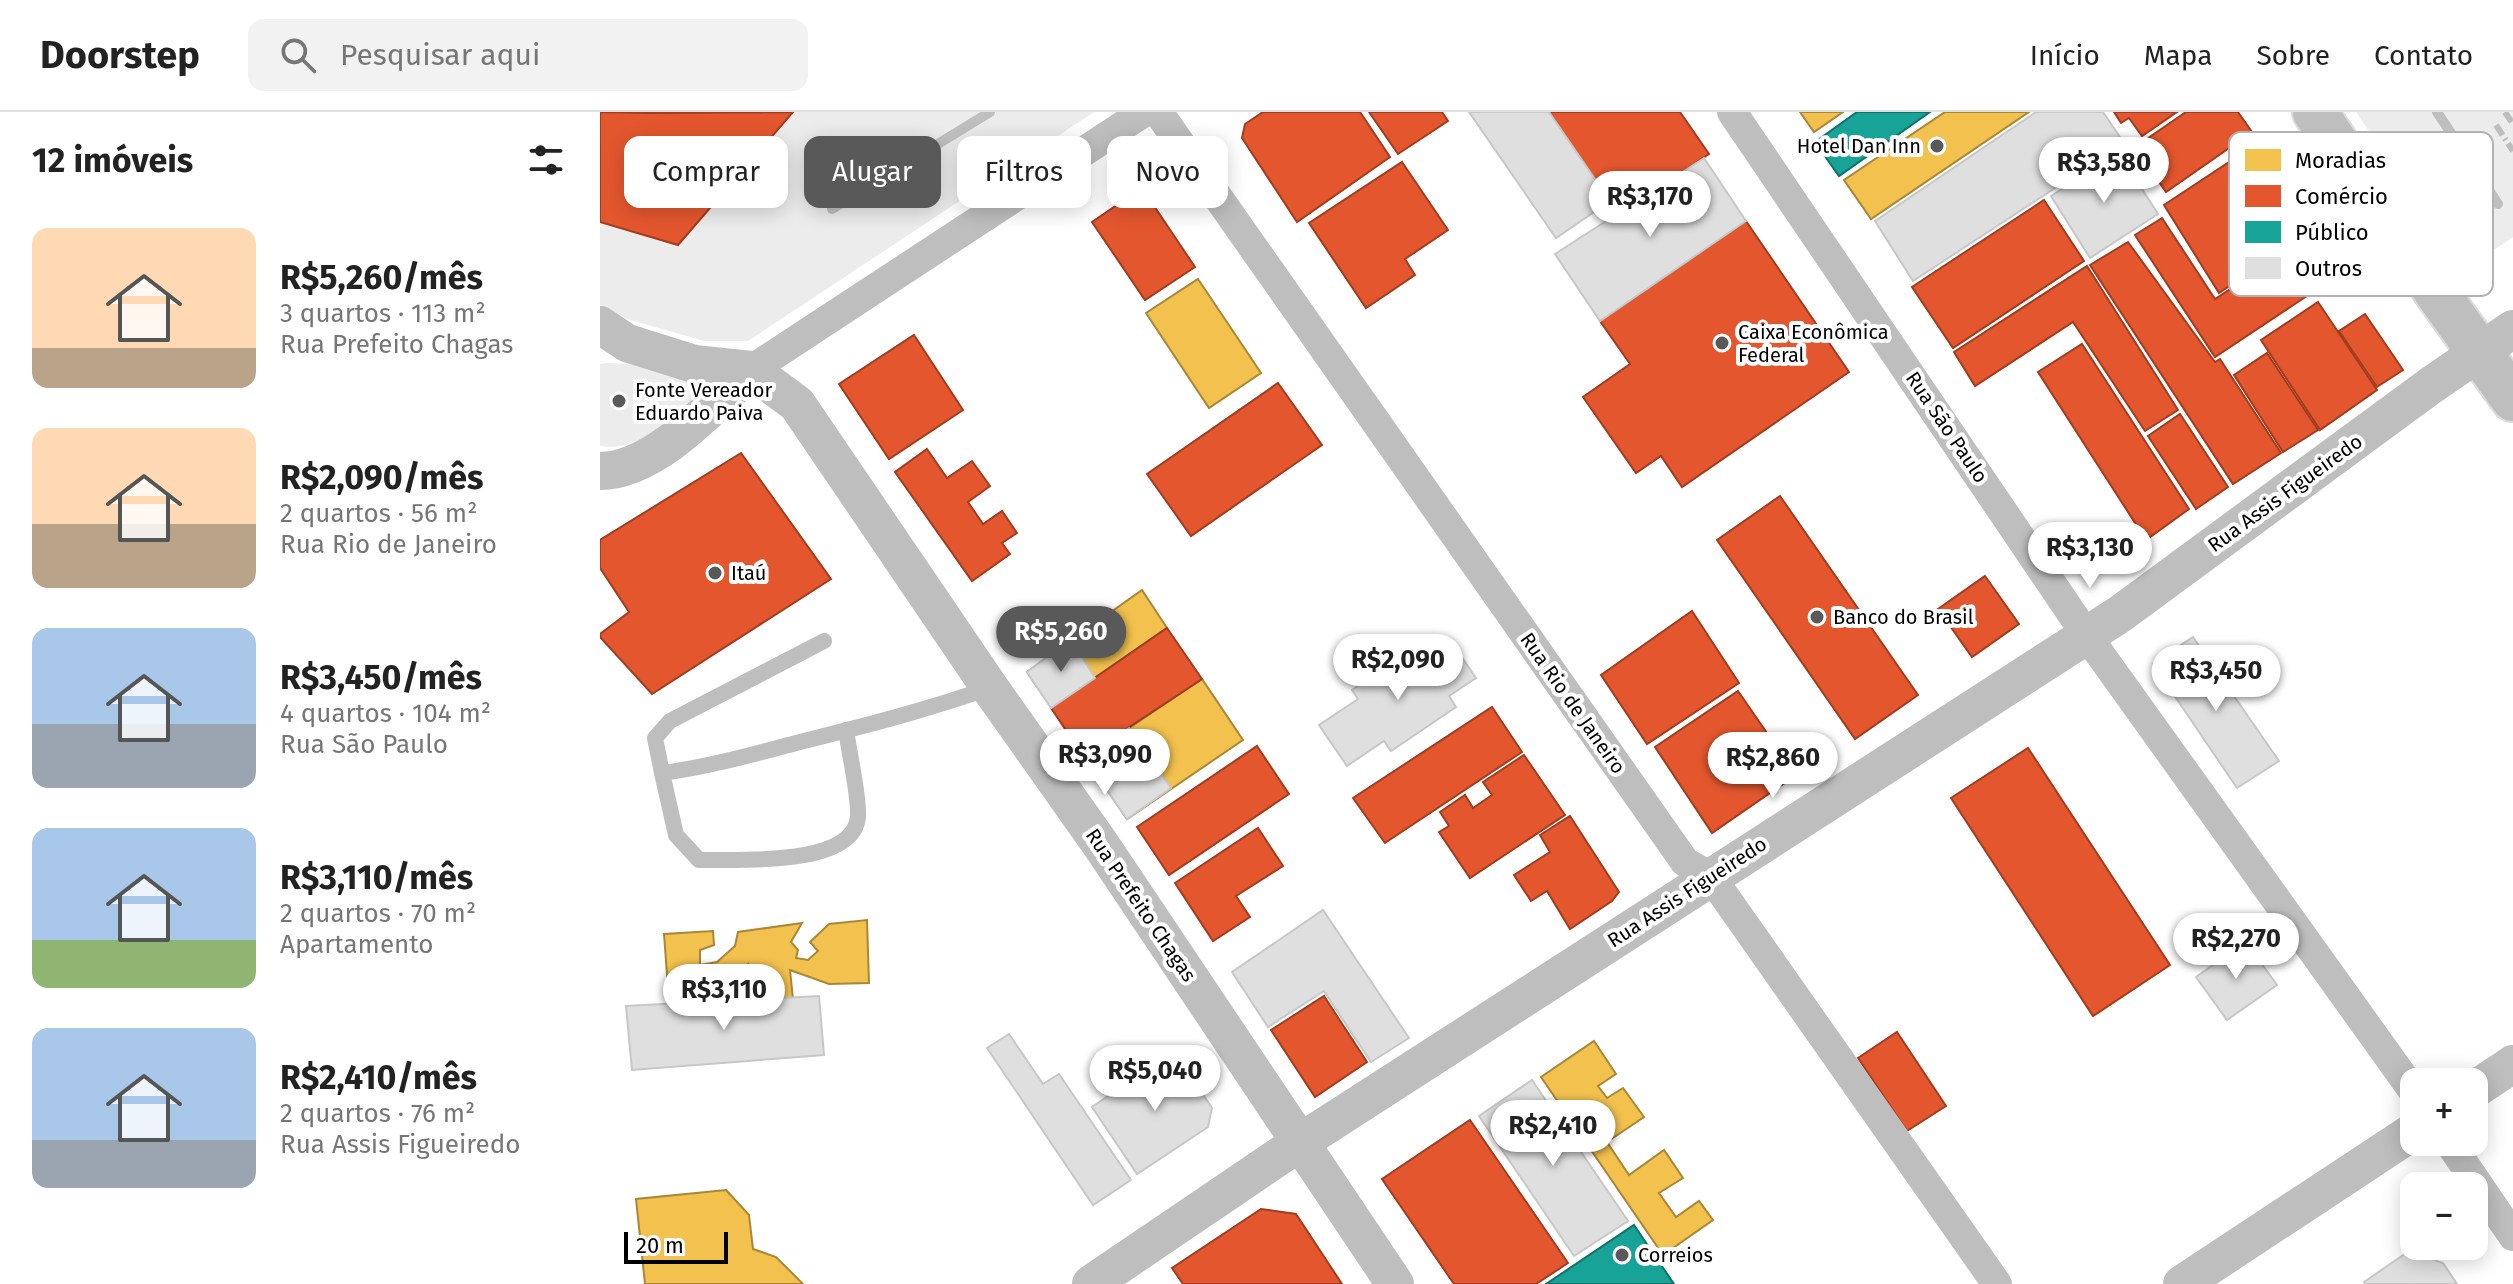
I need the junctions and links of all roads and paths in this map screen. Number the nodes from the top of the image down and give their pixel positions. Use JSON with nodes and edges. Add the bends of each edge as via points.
{"nodes":[{"id":1,"x":1144,"y":112,"type":"edge"},
{"id":2,"x":1158,"y":112,"type":"edge"},
{"id":3,"x":1732,"y":112,"type":"edge"},
{"id":4,"x":2315,"y":112,"type":"edge"},
{"id":5,"x":2331,"y":132,"type":"edge"},
{"id":6,"x":2461,"y":296,"type":"edge"},
{"id":7,"x":609,"y":339,"type":"edge"},
{"id":8,"x":2496,"y":340,"type":"edge"},
{"id":9,"x":751,"y":370,"type":"junction"},
{"id":10,"x":2513,"y":399,"type":"edge"},
{"id":11,"x":600,"y":471,"type":"edge"},
{"id":12,"x":2087,"y":636,"type":"junction"},
{"id":13,"x":824,"y":641,"type":"dead end"},
{"id":14,"x":990,"y":688,"type":"junction"},
{"id":15,"x":846,"y":730,"type":"junction"},
{"id":16,"x":662,"y":773,"type":"junction"},
{"id":17,"x":1711,"y":877,"type":"junction"},
{"id":18,"x":2513,"y":1064,"type":"edge"},
{"id":19,"x":2400,"y":1072,"type":"edge"},
{"id":20,"x":2488,"y":1081,"type":"edge"},
{"id":21,"x":2400,"y":1140,"type":"edge"},
{"id":22,"x":1299,"y":1143,"type":"junction"},
{"id":23,"x":2459,"y":1156,"type":"edge"},
{"id":24,"x":2513,"y":1236,"type":"edge"},
{"id":25,"x":1091,"y":1284,"type":"edge"},
{"id":26,"x":1395,"y":1284,"type":"edge"},
{"id":27,"x":1997,"y":1284,"type":"edge"},
{"id":28,"x":2182,"y":1284,"type":"edge"}],
"edges":[{"from":1,"to":9,"type":"street"},
{"from":2,"to":17,"type":"street","name":"Rua Rio de Janeiro","via":[[1685,862]]},
{"from":3,"to":12,"type":"street","name":"Rua São Paulo"},
{"from":4,"to":5,"type":"main road"},
{"from":6,"to":8,"type":"main road"},
{"from":7,"to":9,"type":"street","via":[[694,364]]},
{"from":8,"to":10,"type":"main road"},
{"from":8,"to":12,"type":"street","name":"Rua Assis Figueiredo"},
{"from":9,"to":11,"type":"street","via":[[668,444],[633,463]]},
{"from":9,"to":14,"type":"street","name":"Rua Prefeito Chagas","via":[[797,404]]},
{"from":12,"to":17,"type":"street","name":"Rua Assis Figueiredo"},
{"from":12,"to":19,"type":"street","name":"Rua São Paulo"},
{"from":13,"to":16,"type":"lane","via":[[670,721],[655,738]]},
{"from":14,"to":15,"type":"lane"},
{"from":14,"to":22,"type":"street","name":"Rua Prefeito Chagas"},
{"from":15,"to":16,"type":"lane"},
{"from":15,"to":16,"type":"lane","via":[[858,818],[845,842],[807,856],[699,860],[676,835]]},
{"from":17,"to":22,"type":"street","name":"Rua Assis Figueiredo"},
{"from":17,"to":27,"type":"street","name":"Rua Rio de Janeiro"},
{"from":18,"to":20,"type":"street"},
{"from":21,"to":28,"type":"street"},
{"from":22,"to":25,"type":"street","name":"Rua Assis Figueiredo"},
{"from":22,"to":26,"type":"street","name":"Rua Prefeito Chagas"},
{"from":23,"to":24,"type":"street"}]}
